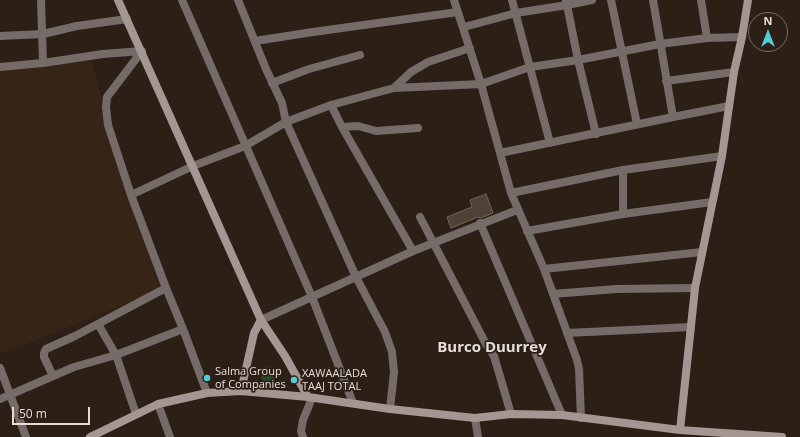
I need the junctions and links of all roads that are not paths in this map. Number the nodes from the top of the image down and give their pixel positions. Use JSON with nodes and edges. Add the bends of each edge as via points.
{"nodes":[{"id":1,"x":41,"y":0,"type":"edge"},
{"id":2,"x":118,"y":0,"type":"edge"},
{"id":3,"x":182,"y":0,"type":"edge"},
{"id":4,"x":238,"y":0,"type":"edge"},
{"id":5,"x":454,"y":0,"type":"edge"},
{"id":6,"x":512,"y":0,"type":"edge"},
{"id":7,"x":592,"y":0,"type":"edge"},
{"id":8,"x":611,"y":0,"type":"edge"},
{"id":9,"x":653,"y":0,"type":"edge"},
{"id":10,"x":702,"y":0,"type":"edge"},
{"id":11,"x":748,"y":0,"type":"edge"},
{"id":12,"x":567,"y":3,"type":"edge"},
{"id":13,"x":458,"y":12,"type":"junction"},
{"id":14,"x":516,"y":12,"type":"junction"},
{"id":15,"x":127,"y":19,"type":"junction"},
{"id":16,"x":464,"y":27,"type":"junction"},
{"id":17,"x":42,"y":34,"type":"junction"},
{"id":18,"x":0,"y":36,"type":"edge"},
{"id":19,"x":742,"y":37,"type":"junction"},
{"id":20,"x":707,"y":38,"type":"junction"},
{"id":21,"x":256,"y":41,"type":"junction"},
{"id":22,"x":660,"y":44,"type":"junction"},
{"id":23,"x":470,"y":48,"type":"junction"},
{"id":24,"x":142,"y":51,"type":"junction"},
{"id":25,"x":621,"y":51,"type":"junction"},
{"id":26,"x":360,"y":55,"type":"dead end"},
{"id":27,"x":578,"y":60,"type":"junction"},
{"id":28,"x":43,"y":63,"type":"junction"},
{"id":29,"x":0,"y":67,"type":"edge"},
{"id":30,"x":530,"y":67,"type":"junction"},
{"id":31,"x":734,"y":72,"type":"junction"},
{"id":32,"x":666,"y":81,"type":"junction"},
{"id":33,"x":272,"y":83,"type":"junction"},
{"id":34,"x":481,"y":84,"type":"junction"},
{"id":35,"x":394,"y":88,"type":"junction"},
{"id":36,"x":331,"y":105,"type":"junction"},
{"id":37,"x":729,"y":106,"type":"junction"},
{"id":38,"x":673,"y":117,"type":"junction"},
{"id":39,"x":286,"y":122,"type":"junction"},
{"id":40,"x":637,"y":124,"type":"junction"},
{"id":41,"x":342,"y":127,"type":"junction"},
{"id":42,"x":418,"y":128,"type":"dead end"},
{"id":43,"x":596,"y":134,"type":"junction"},
{"id":44,"x":550,"y":143,"type":"junction"},
{"id":45,"x":245,"y":146,"type":"junction"},
{"id":46,"x":500,"y":153,"type":"junction"},
{"id":47,"x":722,"y":156,"type":"junction"},
{"id":48,"x":193,"y":166,"type":"junction"},
{"id":49,"x":623,"y":170,"type":"junction"},
{"id":50,"x":511,"y":193,"type":"junction"},
{"id":51,"x":132,"y":195,"type":"junction"},
{"id":52,"x":712,"y":202,"type":"junction"},
{"id":53,"x":517,"y":210,"type":"junction"},
{"id":54,"x":623,"y":214,"type":"junction"},
{"id":55,"x":420,"y":217,"type":"dead end"},
{"id":56,"x":480,"y":223,"type":"junction"},
{"id":57,"x":527,"y":231,"type":"junction"},
{"id":58,"x":433,"y":243,"type":"junction"},
{"id":59,"x":413,"y":251,"type":"junction"},
{"id":60,"x":702,"y":252,"type":"junction"},
{"id":61,"x":544,"y":269,"type":"junction"},
{"id":62,"x":356,"y":277,"type":"junction"},
{"id":63,"x":166,"y":288,"type":"junction"},
{"id":64,"x":695,"y":288,"type":"junction"},
{"id":65,"x":554,"y":294,"type":"junction"},
{"id":66,"x":312,"y":297,"type":"junction"},
{"id":67,"x":261,"y":320,"type":"junction"},
{"id":68,"x":98,"y":324,"type":"junction"},
{"id":69,"x":691,"y":327,"type":"junction"},
{"id":70,"x":183,"y":330,"type":"junction"},
{"id":71,"x":567,"y":333,"type":"junction"},
{"id":72,"x":116,"y":355,"type":"junction"},
{"id":73,"x":0,"y":368,"type":"edge"},
{"id":74,"x":53,"y":376,"type":"junction"},
{"id":75,"x":241,"y":391,"type":"junction"},
{"id":76,"x":207,"y":393,"type":"junction"},
{"id":77,"x":10,"y":395,"type":"junction"},
{"id":78,"x":310,"y":397,"type":"junction"},
{"id":79,"x":0,"y":399,"type":"edge"},
{"id":80,"x":353,"y":403,"type":"junction"},
{"id":81,"x":158,"y":404,"type":"junction"},
{"id":82,"x":390,"y":409,"type":"junction"},
{"id":83,"x":136,"y":414,"type":"junction"},
{"id":84,"x":511,"y":414,"type":"junction"},
{"id":85,"x":562,"y":416,"type":"junction"},
{"id":86,"x":475,"y":418,"type":"junction"},
{"id":87,"x":580,"y":418,"type":"junction"},
{"id":88,"x":680,"y":434,"type":"edge"},
{"id":89,"x":26,"y":437,"type":"edge"},
{"id":90,"x":90,"y":437,"type":"edge"},
{"id":91,"x":170,"y":437,"type":"edge"},
{"id":92,"x":302,"y":437,"type":"edge"},
{"id":93,"x":478,"y":437,"type":"edge"},
{"id":94,"x":782,"y":437,"type":"edge"}],
"edges":[{"from":1,"to":17,"type":"street"},
{"from":2,"to":15,"type":"main road"},
{"from":3,"to":45,"type":"street"},
{"from":4,"to":21,"type":"street"},
{"from":5,"to":13,"type":"street"},
{"from":6,"to":14,"type":"street"},
{"from":7,"to":12,"type":"street"},
{"from":8,"to":25,"type":"street"},
{"from":9,"to":22,"type":"street"},
{"from":10,"to":20,"type":"street"},
{"from":11,"to":19,"type":"main road"},
{"from":12,"to":14,"type":"street"},
{"from":12,"to":27,"type":"street"},
{"from":13,"to":16,"type":"street"},
{"from":13,"to":21,"type":"street"},
{"from":14,"to":16,"type":"street"},
{"from":14,"to":30,"type":"street"},
{"from":15,"to":17,"type":"street"},
{"from":15,"to":24,"type":"main road"},
{"from":16,"to":23,"type":"street"},
{"from":17,"to":18,"type":"street"},
{"from":17,"to":28,"type":"street"},
{"from":19,"to":20,"type":"street"},
{"from":19,"to":31,"type":"main road"},
{"from":20,"to":22,"type":"street"},
{"from":21,"to":33,"type":"street"},
{"from":22,"to":25,"type":"street"},
{"from":22,"to":32,"type":"street"},
{"from":23,"to":34,"type":"street"},
{"from":23,"to":35,"type":"street","via":[[428,62],[411,72]]},
{"from":24,"to":28,"type":"street"},
{"from":24,"to":48,"type":"main road"},
{"from":24,"to":51,"type":"street","via":[[107,97],[106,107],[108,125]]},
{"from":25,"to":27,"type":"street"},
{"from":25,"to":40,"type":"street"},
{"from":26,"to":33,"type":"street","via":[[309,69]]},
{"from":27,"to":30,"type":"street"},
{"from":27,"to":43,"type":"street"},
{"from":28,"to":29,"type":"street"},
{"from":30,"to":34,"type":"street"},
{"from":30,"to":44,"type":"street"},
{"from":31,"to":32,"type":"street"},
{"from":31,"to":37,"type":"main road"},
{"from":32,"to":38,"type":"street"},
{"from":33,"to":39,"type":"street","via":[[282,103]]},
{"from":34,"to":35,"type":"street"},
{"from":34,"to":46,"type":"street"},
{"from":35,"to":36,"type":"street"},
{"from":36,"to":39,"type":"street"},
{"from":36,"to":41,"type":"street"},
{"from":37,"to":38,"type":"street"},
{"from":37,"to":47,"type":"main road"},
{"from":38,"to":40,"type":"street"},
{"from":39,"to":45,"type":"street"},
{"from":39,"to":62,"type":"street"},
{"from":40,"to":43,"type":"street"},
{"from":41,"to":42,"type":"street","via":[[358,126],[376,131]]},
{"from":41,"to":59,"type":"street"},
{"from":43,"to":44,"type":"street"},
{"from":44,"to":46,"type":"street"},
{"from":45,"to":48,"type":"street"},
{"from":45,"to":66,"type":"street"},
{"from":46,"to":50,"type":"street"},
{"from":47,"to":49,"type":"street"},
{"from":47,"to":52,"type":"main road"},
{"from":48,"to":51,"type":"street"},
{"from":48,"to":67,"type":"main road"},
{"from":49,"to":50,"type":"street"},
{"from":49,"to":54,"type":"street"},
{"from":50,"to":53,"type":"street"},
{"from":51,"to":63,"type":"street"},
{"from":52,"to":54,"type":"street"},
{"from":52,"to":60,"type":"main road"},
{"from":53,"to":56,"type":"street"},
{"from":53,"to":57,"type":"street"},
{"from":54,"to":57,"type":"street"},
{"from":55,"to":58,"type":"street"},
{"from":56,"to":58,"type":"street"},
{"from":56,"to":85,"type":"street"},
{"from":57,"to":61,"type":"street"},
{"from":58,"to":59,"type":"street"},
{"from":58,"to":84,"type":"street","via":[[494,356]]},
{"from":59,"to":62,"type":"street"},
{"from":60,"to":61,"type":"street"},
{"from":60,"to":64,"type":"main road"},
{"from":61,"to":65,"type":"street"},
{"from":62,"to":66,"type":"street"},
{"from":62,"to":82,"type":"street","via":[[385,332],[392,352],[394,372]]},
{"from":63,"to":68,"type":"street"},
{"from":63,"to":70,"type":"street"},
{"from":64,"to":65,"type":"street","via":[[616,289]]},
{"from":64,"to":69,"type":"main road"},
{"from":65,"to":71,"type":"street"},
{"from":66,"to":67,"type":"street"},
{"from":66,"to":80,"type":"street"},
{"from":67,"to":75,"type":"main road","via":[[254,333]]},
{"from":67,"to":78,"type":"main road"},
{"from":68,"to":72,"type":"street"},
{"from":68,"to":74,"type":"street","via":[[46,349],[44,357]]},
{"from":69,"to":71,"type":"street"},
{"from":69,"to":88,"type":"main road"},
{"from":70,"to":72,"type":"street"},
{"from":70,"to":76,"type":"street"},
{"from":71,"to":87,"type":"street","via":[[579,369]]},
{"from":72,"to":74,"type":"street"},
{"from":72,"to":83,"type":"street"},
{"from":73,"to":77,"type":"street"},
{"from":74,"to":77,"type":"street"},
{"from":75,"to":76,"type":"main road"},
{"from":75,"to":78,"type":"main road"},
{"from":76,"to":81,"type":"main road"},
{"from":77,"to":79,"type":"street"},
{"from":77,"to":89,"type":"street"},
{"from":78,"to":80,"type":"main road"},
{"from":78,"to":92,"type":"street","via":[[302,420]]},
{"from":80,"to":82,"type":"main road"},
{"from":81,"to":83,"type":"main road"},
{"from":81,"to":91,"type":"street"},
{"from":82,"to":86,"type":"main road"},
{"from":83,"to":90,"type":"main road"},
{"from":84,"to":85,"type":"main road"},
{"from":84,"to":86,"type":"main road"},
{"from":85,"to":87,"type":"main road"},
{"from":86,"to":93,"type":"street"},
{"from":87,"to":88,"type":"main road"},
{"from":88,"to":94,"type":"main road","via":[[734,433]]}]}
